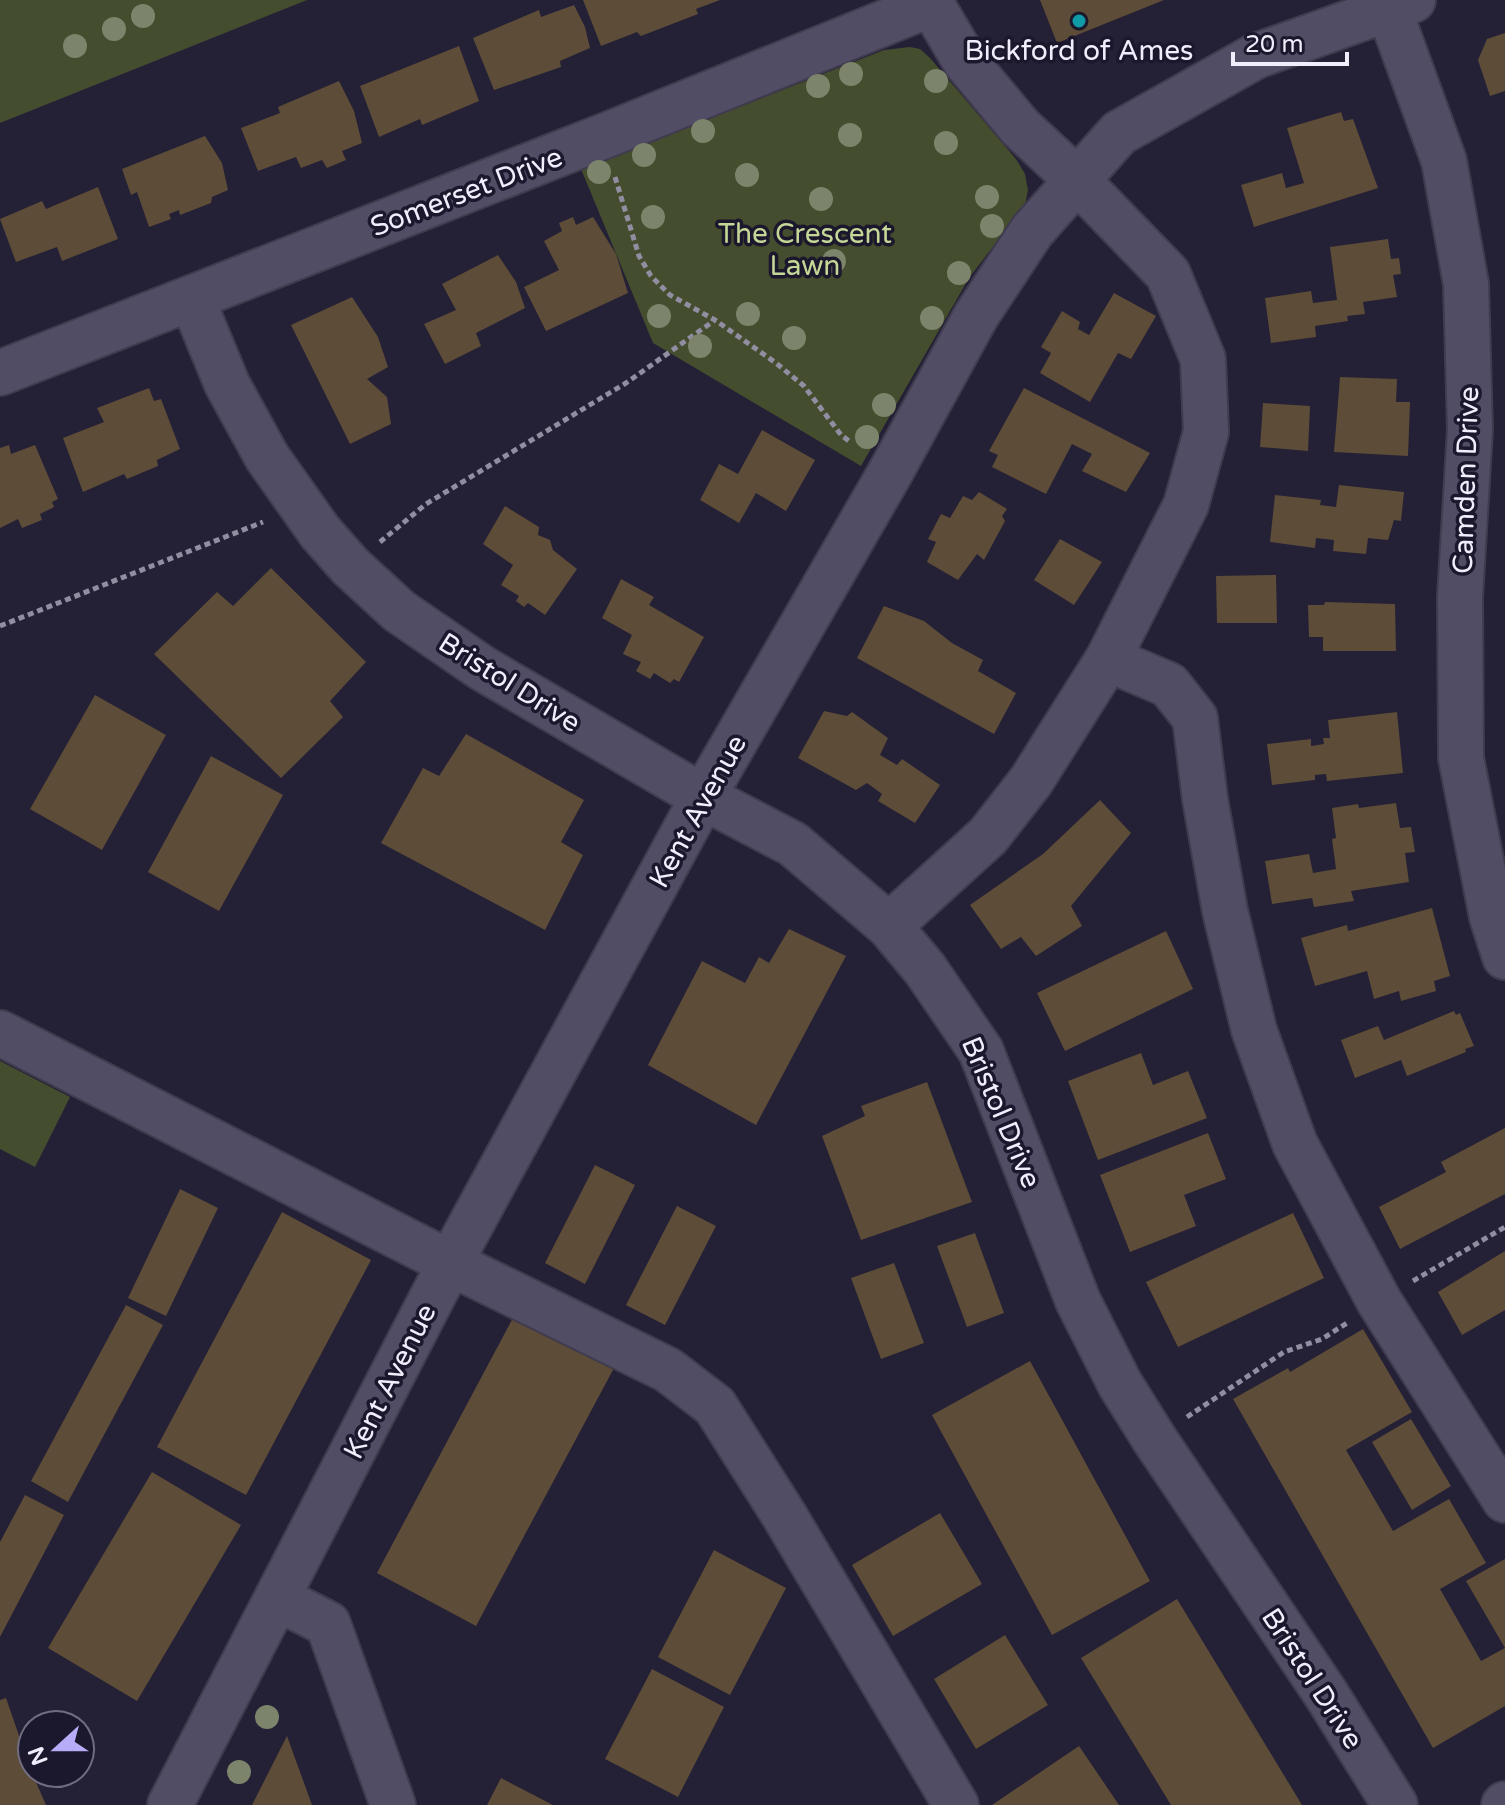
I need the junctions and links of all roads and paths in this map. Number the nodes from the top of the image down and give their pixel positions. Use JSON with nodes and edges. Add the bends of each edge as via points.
{"nodes":[{"id":1,"x":930,"y":2,"type":"edge"},
{"id":2,"x":1401,"y":5,"type":"edge"},
{"id":3,"x":615,"y":176,"type":"dead end"},
{"id":4,"x":1076,"y":179,"type":"junction"},
{"id":5,"x":192,"y":299,"type":"junction"},
{"id":6,"x":715,"y":320,"type":"junction"},
{"id":7,"x":0,"y":373,"type":"edge"},
{"id":8,"x":849,"y":441,"type":"dead end"},
{"id":9,"x":298,"y":502,"type":"junction"},
{"id":10,"x":350,"y":566,"type":"junction"},
{"id":11,"x":0,"y":626,"type":"edge"},
{"id":12,"x":1108,"y":659,"type":"junction"},
{"id":13,"x":703,"y":797,"type":"junction"},
{"id":14,"x":889,"y":926,"type":"junction"},
{"id":15,"x":1505,"y":957,"type":"edge"},
{"id":16,"x":0,"y":1033,"type":"edge"},
{"id":17,"x":1505,"y":1227,"type":"edge"},
{"id":18,"x":450,"y":1263,"type":"junction"},
{"id":19,"x":1379,"y":1301,"type":"junction"},
{"id":20,"x":1155,"y":1440,"type":"junction"},
{"id":21,"x":1505,"y":1500,"type":"edge"},
{"id":22,"x":277,"y":1598,"type":"junction"},
{"id":23,"x":170,"y":1805,"type":"edge"},
{"id":24,"x":393,"y":1805,"type":"edge"},
{"id":25,"x":956,"y":1805,"type":"edge"},
{"id":26,"x":1395,"y":1805,"type":"edge"}],
"edges":[{"from":1,"to":4,"type":"street","via":[[965,61],[1020,127]]},
{"from":1,"to":5,"type":"street","name":"Somerset Drive"},
{"from":2,"to":4,"type":"street","name":"Kent Avenue","via":[[1244,62],[1119,133]]},
{"from":2,"to":15,"type":"street","name":"Camden Drive","via":[[1444,161],[1466,284],[1470,430],[1460,597],[1461,758],[1492,917]]},
{"from":3,"to":6,"type":"path","via":[[639,256],[651,276],[670,295]]},
{"from":4,"to":12,"type":"street","via":[[1168,274],[1203,359],[1206,432],[1186,505]]},
{"from":4,"to":13,"type":"street","name":"Kent Avenue","via":[[1032,231],[976,316]]},
{"from":5,"to":7,"type":"street","name":"Somerset Drive"},
{"from":5,"to":9,"type":"street","name":"Bristol Drive","via":[[227,384]]},
{"from":6,"to":8,"type":"path","via":[[804,386]]},
{"from":6,"to":10,"type":"path","via":[[626,383],[426,504]]},
{"from":9,"to":10,"type":"street","name":"Bristol Drive"},
{"from":9,"to":11,"type":"path","via":[[261,523]]},
{"from":10,"to":13,"type":"street","name":"Bristol Drive","via":[[399,611],[482,668]]},
{"from":12,"to":14,"type":"street","via":[[1031,781],[988,836]]},
{"from":12,"to":19,"type":"street","via":[[1169,685],[1195,718],[1225,911],[1254,1030],[1295,1144]]},
{"from":13,"to":14,"type":"street","name":"Bristol Drive","via":[[793,844]]},
{"from":13,"to":18,"type":"street","name":"Kent Avenue"},
{"from":14,"to":20,"type":"street","name":"Bristol Drive","via":[[981,1051],[1078,1301]]},
{"from":16,"to":18,"type":"street"},
{"from":17,"to":19,"type":"path"},
{"from":18,"to":22,"type":"street","name":"Kent Avenue"},
{"from":18,"to":25,"type":"street","via":[[668,1370],[715,1406]]},
{"from":19,"to":20,"type":"path","via":[[1322,1339],[1284,1352],[1247,1374]]},
{"from":19,"to":21,"type":"street"},
{"from":20,"to":26,"type":"street","name":"Bristol Drive"},
{"from":22,"to":23,"type":"street","name":"Kent Avenue"},
{"from":22,"to":24,"type":"street","via":[[328,1624]]}]}
